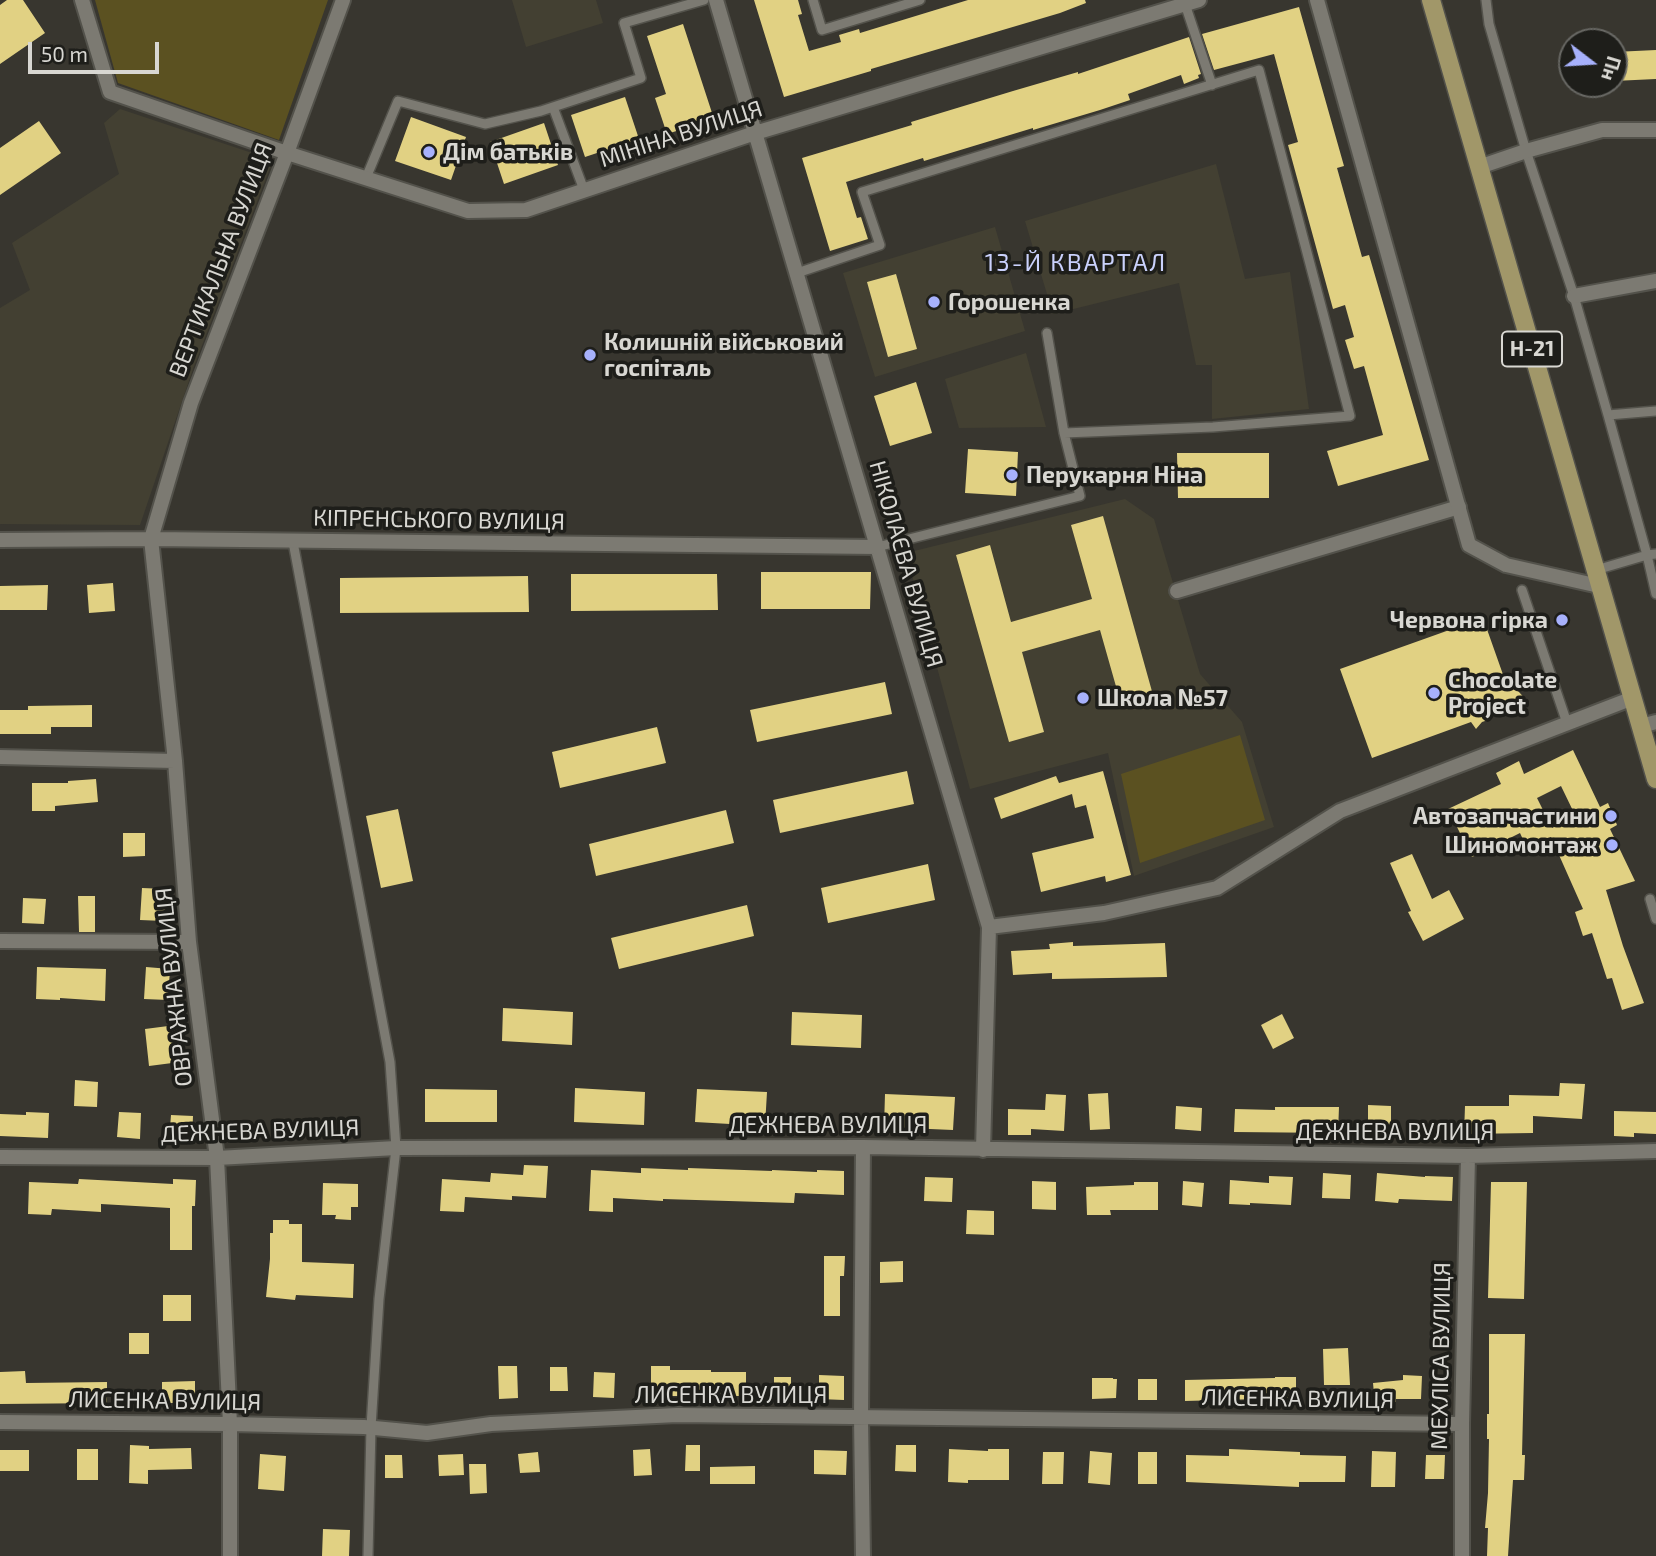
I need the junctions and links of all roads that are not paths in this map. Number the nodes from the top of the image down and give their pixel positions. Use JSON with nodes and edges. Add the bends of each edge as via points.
{"nodes":[{"id":1,"x":82,"y":0,"type":"edge"},
{"id":2,"x":343,"y":0,"type":"edge"},
{"id":3,"x":704,"y":0,"type":"edge"},
{"id":4,"x":716,"y":0,"type":"edge"},
{"id":5,"x":813,"y":0,"type":"edge"},
{"id":6,"x":920,"y":0,"type":"edge"},
{"id":7,"x":1317,"y":0,"type":"edge"},
{"id":8,"x":1431,"y":0,"type":"edge"},
{"id":9,"x":1486,"y":0,"type":"edge"},
{"id":10,"x":1192,"y":2,"type":"edge"},
{"id":11,"x":1212,"y":85,"type":"junction"},
{"id":12,"x":554,"y":107,"type":"junction"},
{"id":13,"x":1656,"y":130,"type":"edge"},
{"id":14,"x":755,"y":132,"type":"junction"},
{"id":15,"x":1526,"y":151,"type":"junction"},
{"id":16,"x":287,"y":153,"type":"junction"},
{"id":17,"x":1479,"y":167,"type":"junction"},
{"id":18,"x":366,"y":178,"type":"junction"},
{"id":19,"x":583,"y":190,"type":"junction"},
{"id":20,"x":797,"y":273,"type":"junction"},
{"id":21,"x":1656,"y":281,"type":"edge"},
{"id":22,"x":1574,"y":296,"type":"junction"},
{"id":23,"x":1047,"y":332,"type":"dead end"},
{"id":24,"x":1656,"y":411,"type":"edge"},
{"id":25,"x":1608,"y":415,"type":"junction"},
{"id":26,"x":1064,"y":433,"type":"junction"},
{"id":27,"x":1459,"y":508,"type":"junction"},
{"id":28,"x":151,"y":539,"type":"junction"},
{"id":29,"x":0,"y":540,"type":"edge"},
{"id":30,"x":293,"y":541,"type":"junction"},
{"id":31,"x":877,"y":547,"type":"junction"},
{"id":32,"x":1651,"y":554,"type":"edge"},
{"id":33,"x":1598,"y":578,"type":"junction"},
{"id":34,"x":1522,"y":590,"type":"dead end"},
{"id":35,"x":1177,"y":591,"type":"dead end"},
{"id":36,"x":1656,"y":594,"type":"edge"},
{"id":37,"x":1633,"y":698,"type":"junction"},
{"id":38,"x":1567,"y":723,"type":"junction"},
{"id":39,"x":1648,"y":724,"type":"edge"},
{"id":40,"x":0,"y":757,"type":"edge"},
{"id":41,"x":176,"y":761,"type":"junction"},
{"id":42,"x":1656,"y":779,"type":"edge"},
{"id":43,"x":1650,"y":899,"type":"dead end"},
{"id":44,"x":1656,"y":919,"type":"edge"},
{"id":45,"x":989,"y":927,"type":"junction"},
{"id":46,"x":0,"y":940,"type":"edge"},
{"id":47,"x":189,"y":942,"type":"junction"},
{"id":48,"x":863,"y":1147,"type":"junction"},
{"id":49,"x":396,"y":1148,"type":"junction"},
{"id":50,"x":983,"y":1150,"type":"junction"},
{"id":51,"x":1656,"y":1151,"type":"edge"},
{"id":52,"x":1468,"y":1156,"type":"junction"},
{"id":53,"x":0,"y":1157,"type":"edge"},
{"id":54,"x":217,"y":1158,"type":"junction"},
{"id":55,"x":861,"y":1418,"type":"junction"},
{"id":56,"x":0,"y":1422,"type":"edge"},
{"id":57,"x":230,"y":1424,"type":"junction"},
{"id":58,"x":1462,"y":1424,"type":"junction"},
{"id":59,"x":371,"y":1427,"type":"junction"},
{"id":60,"x":230,"y":1556,"type":"edge"},
{"id":61,"x":368,"y":1556,"type":"edge"},
{"id":62,"x":863,"y":1556,"type":"edge"},
{"id":63,"x":1462,"y":1556,"type":"edge"}],
"edges":[{"from":1,"to":16,"type":"street","name":"МІНІНА ВУЛИЦЯ","via":[[110,92]]},
{"from":2,"to":16,"type":"street","name":"ВЕРТИКАЛЬНА ВУЛИЦЯ"},
{"from":3,"to":12,"type":"lane","via":[[624,23],[641,78]]},
{"from":4,"to":14,"type":"street","name":"НІКОЛАЄВА ВУЛИЦЯ"},
{"from":5,"to":6,"type":"lane","via":[[822,30]]},
{"from":7,"to":27,"type":"street"},
{"from":8,"to":17,"type":"main road","number":"Н-21"},
{"from":9,"to":15,"type":"lane"},
{"from":10,"to":11,"type":"lane"},
{"from":10,"to":14,"type":"street","name":"МІНІНА ВУЛИЦЯ"},
{"from":11,"to":20,"type":"lane","via":[[862,192],[880,245]]},
{"from":11,"to":26,"type":"lane","via":[[1259,70],[1350,416]]},
{"from":12,"to":18,"type":"lane","via":[[485,124],[398,101]]},
{"from":12,"to":19,"type":"lane"},
{"from":13,"to":15,"type":"street","via":[[1602,130]]},
{"from":14,"to":19,"type":"street","name":"МІНІНА ВУЛИЦЯ"},
{"from":14,"to":20,"type":"street","name":"НІКОЛАЄВА ВУЛИЦЯ"},
{"from":15,"to":17,"type":"street"},
{"from":15,"to":22,"type":"lane"},
{"from":16,"to":18,"type":"street","name":"МІНІНА ВУЛИЦЯ"},
{"from":16,"to":28,"type":"street","name":"ВЕРТИКАЛЬНА ВУЛИЦЯ","via":[[191,403]]},
{"from":17,"to":33,"type":"main road","number":"Н-21"},
{"from":18,"to":19,"type":"street","name":"МІНІНА ВУЛИЦЯ","via":[[468,211],[526,209]]},
{"from":20,"to":31,"type":"street","name":"НІКОЛАЄВА ВУЛИЦЯ"},
{"from":21,"to":22,"type":"street"},
{"from":22,"to":25,"type":"lane"},
{"from":23,"to":26,"type":"lane"},
{"from":24,"to":25,"type":"lane"},
{"from":25,"to":32,"type":"lane"},
{"from":26,"to":31,"type":"lane","via":[[1080,496]]},
{"from":27,"to":33,"type":"street","via":[[1469,545],[1506,565]]},
{"from":27,"to":35,"type":"street"},
{"from":28,"to":29,"type":"street","name":"КІПРЕНСЬКОГО ВУЛИЦЯ"},
{"from":28,"to":30,"type":"street","name":"КІПРЕНСЬКОГО ВУЛИЦЯ"},
{"from":28,"to":41,"type":"street","name":"ОВРАЖНА ВУЛИЦЯ"},
{"from":30,"to":31,"type":"street","name":"КІПРЕНСЬКОГО ВУЛИЦЯ"},
{"from":30,"to":49,"type":"lane","via":[[390,1062]]},
{"from":31,"to":45,"type":"street","name":"НІКОЛАЄВА ВУЛИЦЯ"},
{"from":32,"to":33,"type":"lane"},
{"from":32,"to":36,"type":"lane"},
{"from":33,"to":37,"type":"main road","number":"Н-21"},
{"from":34,"to":38,"type":"lane"},
{"from":37,"to":38,"type":"street"},
{"from":37,"to":39,"type":"main road","number":"Н-21"},
{"from":38,"to":45,"type":"street","via":[[1340,811],[1217,888],[1104,913]]},
{"from":39,"to":42,"type":"main road","number":"Н-21"},
{"from":40,"to":41,"type":"street"},
{"from":41,"to":47,"type":"street","name":"ОВРАЖНА ВУЛИЦЯ"},
{"from":43,"to":44,"type":"lane"},
{"from":45,"to":50,"type":"street","name":"НІКОЛАЄВА ВУЛИЦЯ"},
{"from":46,"to":47,"type":"street"},
{"from":47,"to":54,"type":"street","name":"ОВРАЖНА ВУЛИЦЯ"},
{"from":48,"to":49,"type":"street","name":"ДЕЖНЕВА ВУЛИЦЯ"},
{"from":48,"to":50,"type":"street","name":"ДЕЖНЕВА ВУЛИЦЯ"},
{"from":48,"to":55,"type":"street"},
{"from":49,"to":54,"type":"street","name":"ДЕЖНЕВА ВУЛИЦЯ"},
{"from":49,"to":59,"type":"lane"},
{"from":50,"to":52,"type":"street","name":"ДЕЖНЕВА ВУЛИЦЯ"},
{"from":51,"to":52,"type":"street","name":"ДЕЖНЕВА ВУЛИЦЯ"},
{"from":52,"to":58,"type":"street","name":"МЕХЛІСА ВУЛИЦЯ"},
{"from":53,"to":54,"type":"street","name":"ДЕЖНЕВА ВУЛИЦЯ"},
{"from":54,"to":57,"type":"street","name":"ОВРАЖНА ВУЛИЦЯ"},
{"from":55,"to":58,"type":"street","name":"ЛИСЕНКА ВУЛИЦЯ"},
{"from":55,"to":59,"type":"street","name":"ЛИСЕНКА ВУЛИЦЯ","via":[[677,1415],[491,1424],[427,1433]]},
{"from":55,"to":62,"type":"street"},
{"from":56,"to":57,"type":"street","name":"ЛИСЕНКА ВУЛИЦЯ"},
{"from":57,"to":59,"type":"street","name":"ЛИСЕНКА ВУЛИЦЯ"},
{"from":57,"to":60,"type":"street","name":"ОВРАЖНА ВУЛИЦЯ"},
{"from":58,"to":63,"type":"street","name":"МЕХЛІСА ВУЛИЦЯ"},
{"from":59,"to":61,"type":"lane"}]}
